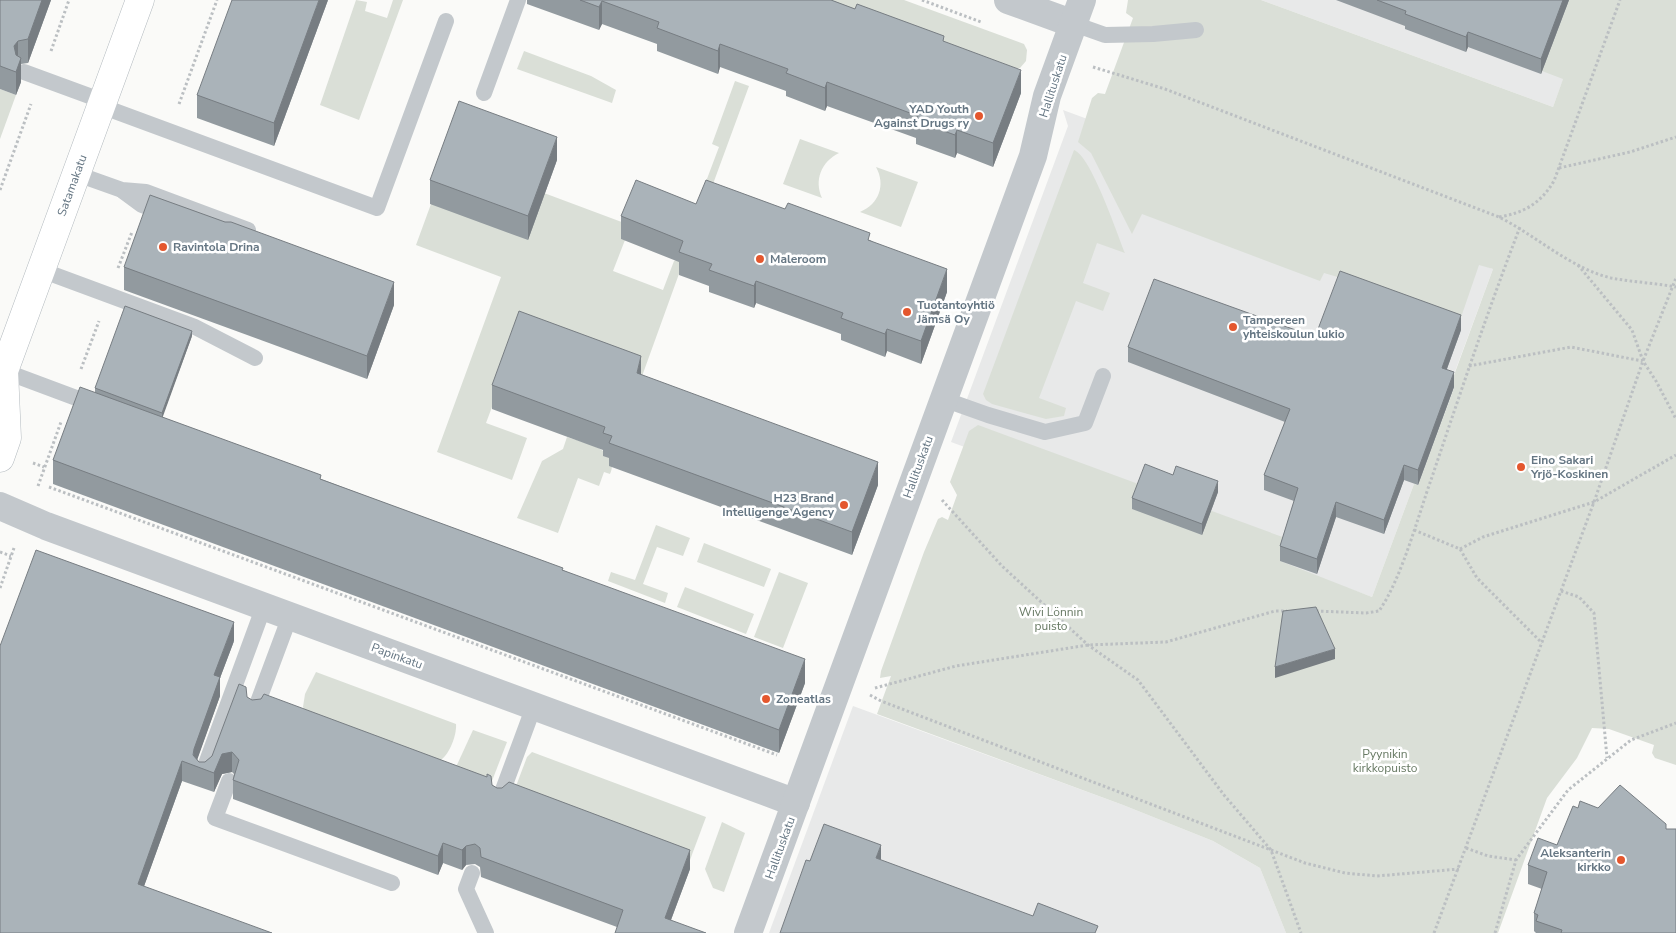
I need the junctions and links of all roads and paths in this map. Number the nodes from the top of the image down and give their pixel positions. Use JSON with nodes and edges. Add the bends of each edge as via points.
{"nodes":[{"id":1,"x":140,"y":0,"type":"edge"},
{"id":2,"x":518,"y":0,"type":"edge"},
{"id":3,"x":1008,"y":0,"type":"edge"},
{"id":4,"x":1620,"y":0,"type":"edge"},
{"id":5,"x":1078,"y":12,"type":"edge"},
{"id":6,"x":446,"y":21,"type":"dead end"},
{"id":7,"x":1196,"y":30,"type":"dead end"},
{"id":8,"x":1092,"y":67,"type":"dead end"},
{"id":9,"x":24,"y":72,"type":"edge"},
{"id":10,"x":484,"y":93,"type":"dead end"},
{"id":11,"x":102,"y":104,"type":"junction"},
{"id":12,"x":1676,"y":137,"type":"edge"},
{"id":13,"x":1559,"y":168,"type":"junction"},
{"id":14,"x":76,"y":174,"type":"junction"},
{"id":15,"x":122,"y":190,"type":"junction"},
{"id":16,"x":1499,"y":217,"type":"junction"},
{"id":17,"x":1520,"y":228,"type":"junction"},
{"id":18,"x":228,"y":236,"type":"edge"},
{"id":19,"x":264,"y":236,"type":"edge"},
{"id":20,"x":1576,"y":264,"type":"junction"},
{"id":21,"x":41,"y":270,"type":"junction"},
{"id":22,"x":1676,"y":278,"type":"edge"},
{"id":23,"x":1674,"y":286,"type":"edge"},
{"id":24,"x":255,"y":358,"type":"dead end"},
{"id":25,"x":1643,"y":362,"type":"junction"},
{"id":26,"x":1469,"y":366,"type":"junction"},
{"id":27,"x":2,"y":373,"type":"edge"},
{"id":28,"x":1103,"y":376,"type":"dead end"},
{"id":29,"x":943,"y":399,"type":"junction"},
{"id":30,"x":112,"y":411,"type":"edge"},
{"id":31,"x":1676,"y":420,"type":"edge"},
{"id":32,"x":1676,"y":455,"type":"edge"},
{"id":33,"x":0,"y":458,"type":"edge"},
{"id":34,"x":914,"y":478,"type":"junction"},
{"id":35,"x":39,"y":484,"type":"dead end"},
{"id":36,"x":1594,"y":502,"type":"junction"},
{"id":37,"x":0,"y":506,"type":"edge"},
{"id":38,"x":1414,"y":530,"type":"junction"},
{"id":39,"x":1460,"y":549,"type":"junction"},
{"id":40,"x":0,"y":552,"type":"edge"},
{"id":41,"x":12,"y":556,"type":"dead end"},
{"id":42,"x":1561,"y":591,"type":"junction"},
{"id":43,"x":264,"y":606,"type":"junction"},
{"id":44,"x":1314,"y":610,"type":"edge"},
{"id":45,"x":1294,"y":611,"type":"edge"},
{"id":46,"x":290,"y":616,"type":"junction"},
{"id":47,"x":1542,"y":643,"type":"junction"},
{"id":48,"x":1088,"y":644,"type":"junction"},
{"id":49,"x":864,"y":691,"type":"junction"},
{"id":50,"x":833,"y":699,"type":"junction"},
{"id":51,"x":534,"y":706,"type":"junction"},
{"id":52,"x":255,"y":710,"type":"edge"},
{"id":53,"x":1676,"y":723,"type":"edge"},
{"id":54,"x":782,"y":757,"type":"edge"},
{"id":55,"x":1607,"y":759,"type":"junction"},
{"id":56,"x":203,"y":772,"type":"dead end"},
{"id":57,"x":229,"y":781,"type":"edge"},
{"id":58,"x":500,"y":798,"type":"edge"},
{"id":59,"x":796,"y":803,"type":"junction"},
{"id":60,"x":1466,"y":848,"type":"junction"},
{"id":61,"x":1271,"y":850,"type":"junction"},
{"id":62,"x":1516,"y":860,"type":"junction"},
{"id":63,"x":1459,"y":869,"type":"junction"},
{"id":64,"x":472,"y":873,"type":"edge"},
{"id":65,"x":392,"y":883,"type":"dead end"},
{"id":66,"x":486,"y":933,"type":"edge"},
{"id":67,"x":748,"y":933,"type":"edge"},
{"id":68,"x":1301,"y":933,"type":"edge"},
{"id":69,"x":1434,"y":933,"type":"edge"},
{"id":70,"x":1495,"y":933,"type":"edge"}],
"edges":[{"from":1,"to":11,"type":"street","name":"Satamakatu"},
{"from":2,"to":10,"type":"lane"},
{"from":3,"to":5,"type":"street"},
{"from":4,"to":13,"type":"path"},
{"from":5,"to":7,"type":"lane","via":[[1105,35]]},
{"from":5,"to":29,"type":"street","name":"Hallituskatu","via":[[1047,96],[1032,156]]},
{"from":6,"to":11,"type":"lane","via":[[377,208]]},
{"from":8,"to":16,"type":"path","via":[[1165,89]]},
{"from":9,"to":11,"type":"lane"},
{"from":11,"to":14,"type":"street","name":"Satamakatu"},
{"from":12,"to":13,"type":"path","via":[[1630,152]]},
{"from":13,"to":16,"type":"path","via":[[1546,194],[1533,206]]},
{"from":14,"to":15,"type":"lane"},
{"from":14,"to":21,"type":"street","name":"Satamakatu"},
{"from":15,"to":18,"type":"lane","via":[[142,205]]},
{"from":15,"to":19,"type":"lane","via":[[146,192]]},
{"from":16,"to":17,"type":"path"},
{"from":17,"to":20,"type":"path"},
{"from":17,"to":26,"type":"path"},
{"from":20,"to":23,"type":"path","via":[[1610,278]]},
{"from":20,"to":25,"type":"path","via":[[1632,330]]},
{"from":21,"to":24,"type":"lane","via":[[195,327]]},
{"from":21,"to":27,"type":"street","name":"Satamakatu"},
{"from":22,"to":23,"type":"path"},
{"from":23,"to":25,"type":"path"},
{"from":25,"to":26,"type":"path","via":[[1571,347]]},
{"from":25,"to":31,"type":"path"},
{"from":25,"to":36,"type":"path"},
{"from":26,"to":38,"type":"path"},
{"from":27,"to":30,"type":"lane"},
{"from":27,"to":33,"type":"street","name":"Satamakatu","via":[[7,438]]},
{"from":28,"to":29,"type":"lane","via":[[1085,423],[1045,432]]},
{"from":29,"to":34,"type":"street","name":"Hallituskatu"},
{"from":32,"to":36,"type":"path"},
{"from":34,"to":48,"type":"path","via":[[944,502],[1002,566]]},
{"from":34,"to":50,"type":"street","name":"Hallituskatu"},
{"from":35,"to":54,"type":"path"},
{"from":36,"to":39,"type":"path","via":[[1483,537]]},
{"from":36,"to":42,"type":"path"},
{"from":37,"to":43,"type":"street","name":"Papinkatu"},
{"from":38,"to":39,"type":"path"},
{"from":38,"to":44,"type":"path","via":[[1387,600],[1379,611]]},
{"from":39,"to":47,"type":"path","via":[[1477,578]]},
{"from":40,"to":41,"type":"path"},
{"from":42,"to":47,"type":"path"},
{"from":42,"to":55,"type":"path","via":[[1580,598],[1594,613]]},
{"from":43,"to":46,"type":"street","name":"Papinkatu"},
{"from":43,"to":56,"type":"lane"},
{"from":45,"to":48,"type":"path","via":[[1275,611],[1166,642]]},
{"from":46,"to":51,"type":"street","name":"Papinkatu"},
{"from":46,"to":52,"type":"lane"},
{"from":47,"to":60,"type":"path"},
{"from":48,"to":49,"type":"path","via":[[956,666]]},
{"from":48,"to":61,"type":"path","via":[[1138,680],[1224,795]]},
{"from":49,"to":50,"type":"path"},
{"from":49,"to":61,"type":"path","via":[[880,702]]},
{"from":50,"to":59,"type":"street","name":"Hallituskatu"},
{"from":51,"to":58,"type":"lane"},
{"from":51,"to":59,"type":"street","name":"Papinkatu"},
{"from":53,"to":55,"type":"path","via":[[1631,740]]},
{"from":55,"to":62,"type":"path","via":[[1568,790]]},
{"from":57,"to":65,"type":"lane","via":[[215,818]]},
{"from":59,"to":67,"type":"street","name":"Hallituskatu"},
{"from":60,"to":62,"type":"path","via":[[1488,856]]},
{"from":60,"to":63,"type":"path"},
{"from":61,"to":63,"type":"path","via":[[1345,873],[1377,876]]},
{"from":61,"to":68,"type":"path"},
{"from":62,"to":70,"type":"path"},
{"from":63,"to":69,"type":"path"},
{"from":64,"to":66,"type":"lane","via":[[466,889]]}]}
